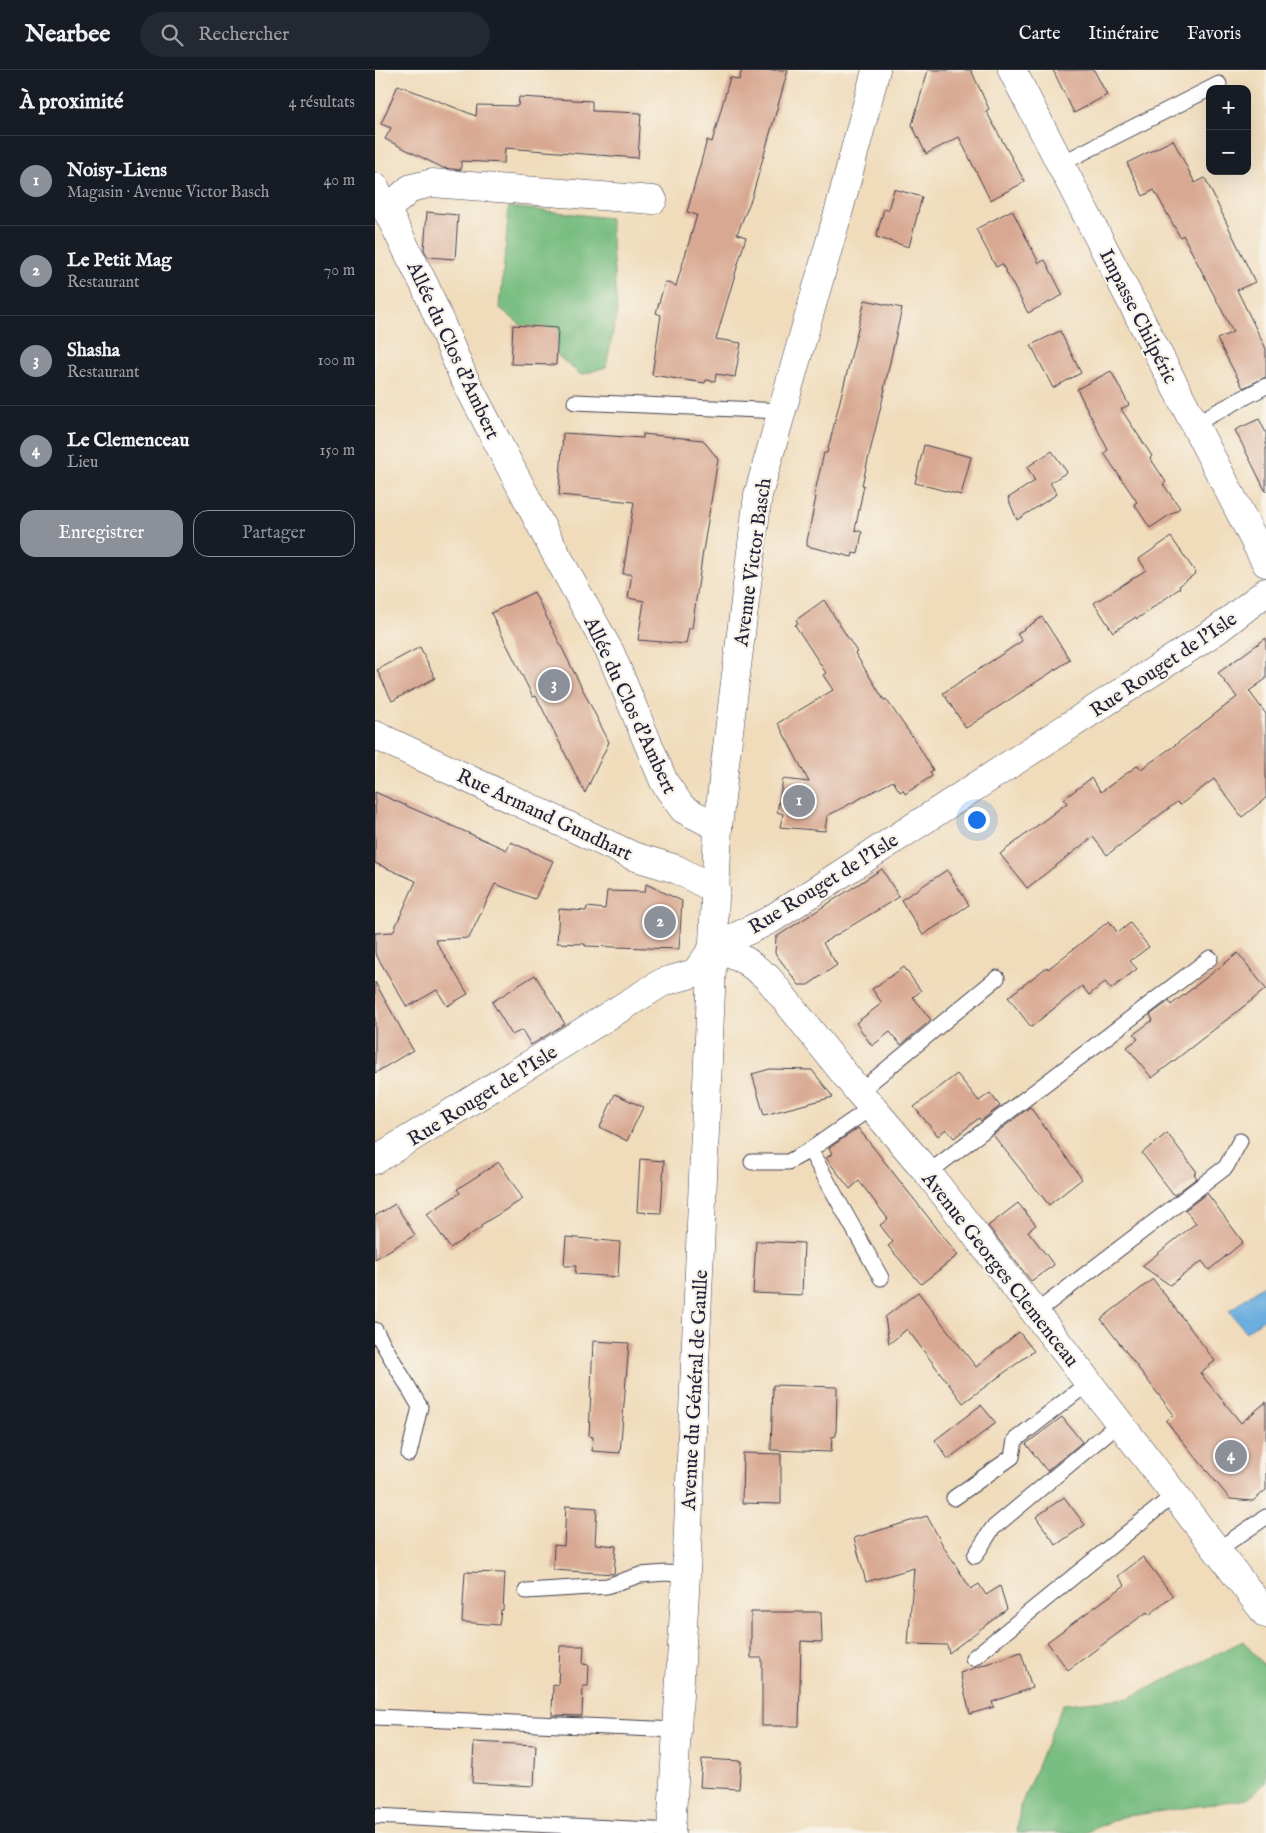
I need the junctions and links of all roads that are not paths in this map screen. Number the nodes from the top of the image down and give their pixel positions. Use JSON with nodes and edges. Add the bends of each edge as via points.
{"nodes":[{"id":1,"x":876,"y":70,"type":"edge"},
{"id":2,"x":1012,"y":70,"type":"edge"},
{"id":3,"x":1219,"y":84,"type":"dead end"},
{"id":4,"x":1060,"y":164,"type":"junction"},
{"id":5,"x":381,"y":199,"type":"edge"},
{"id":6,"x":653,"y":200,"type":"dead end"},
{"id":7,"x":1266,"y":386,"type":"edge"},
{"id":8,"x":575,"y":402,"type":"dead end"},
{"id":9,"x":782,"y":411,"type":"junction"},
{"id":10,"x":1194,"y":424,"type":"junction"},
{"id":11,"x":534,"y":512,"type":"joint"},
{"id":12,"x":1266,"y":562,"type":"edge"},
{"id":13,"x":1266,"y":592,"type":"edge"},
{"id":14,"x":375,"y":735,"type":"edge"},
{"id":15,"x":719,"y":826,"type":"junction"},
{"id":16,"x":716,"y":890,"type":"junction"},
{"id":17,"x":714,"y":947,"type":"junction"},
{"id":18,"x":1210,"y":958,"type":"dead end"},
{"id":19,"x":997,"y":978,"type":"dead end"},
{"id":20,"x":866,"y":1100,"type":"junction"},
{"id":21,"x":1240,"y":1141,"type":"dead end"},
{"id":22,"x":810,"y":1150,"type":"junction"},
{"id":23,"x":375,"y":1160,"type":"edge"},
{"id":24,"x":753,"y":1162,"type":"dead end"},
{"id":25,"x":928,"y":1173,"type":"junction"},
{"id":26,"x":881,"y":1278,"type":"dead end"},
{"id":27,"x":1035,"y":1313,"type":"junction"},
{"id":28,"x":375,"y":1330,"type":"edge"},
{"id":29,"x":1088,"y":1383,"type":"junction"},
{"id":30,"x":1119,"y":1423,"type":"junction"},
{"id":31,"x":409,"y":1454,"type":"dead end"},
{"id":32,"x":1174,"y":1495,"type":"junction"},
{"id":33,"x":954,"y":1498,"type":"dead end"},
{"id":34,"x":1266,"y":1517,"type":"edge"},
{"id":35,"x":1217,"y":1550,"type":"junction"},
{"id":36,"x":975,"y":1556,"type":"dead end"},
{"id":37,"x":686,"y":1575,"type":"junction"},
{"id":38,"x":526,"y":1591,"type":"dead end"},
{"id":39,"x":1266,"y":1614,"type":"edge"},
{"id":40,"x":973,"y":1658,"type":"dead end"},
{"id":41,"x":375,"y":1716,"type":"edge"},
{"id":42,"x":678,"y":1730,"type":"junction"},
{"id":43,"x":375,"y":1816,"type":"edge"},
{"id":44,"x":671,"y":1832,"type":"edge"}],
"edges":[{"from":1,"to":9,"type":"street","name":"Avenue Victor Basch"},
{"from":2,"to":4,"type":"street","name":"Impasse Chilpéric"},
{"from":3,"to":4,"type":"lane"},
{"from":4,"to":10,"type":"street","name":"Impasse Chilpéric"},
{"from":5,"to":6,"type":"street","via":[[432,183]]},
{"from":5,"to":11,"type":"street","name":"Allée du Clos d’Ambert","via":[[425,286],[463,376]]},
{"from":7,"to":10,"type":"lane"},
{"from":8,"to":9,"type":"lane"},
{"from":9,"to":15,"type":"street","name":"Avenue Victor Basch","via":[[758,495]]},
{"from":10,"to":12,"type":"street","name":"Impasse Chilpéric"},
{"from":11,"to":15,"type":"street","name":"Allée du Clos d'Ambert","via":[[611,654],[664,782],[683,809]]},
{"from":13,"to":17,"type":"street","name":"Rue Rouget de l'Isle","via":[[1217,630],[786,910]]},
{"from":14,"to":16,"type":"street","name":"Rue Armand Gundhart","via":[[633,856],[676,869]]},
{"from":15,"to":16,"type":"street","name":"Avenue Victor Basch"},
{"from":16,"to":17,"type":"street","name":"Avenue Victor Basch"},
{"from":17,"to":20,"type":"street","name":"Avenue Georges Clemenceau","via":[[746,960],[768,978]]},
{"from":17,"to":23,"type":"street","name":"Rue Rouget de l'Isle","via":[[695,973],[663,982]]},
{"from":17,"to":37,"type":"street","name":"Avenue du Général de Gaulle"},
{"from":18,"to":25,"type":"lane"},
{"from":19,"to":20,"type":"lane"},
{"from":20,"to":22,"type":"lane"},
{"from":20,"to":25,"type":"street","name":"Avenue Georges Clemenceau"},
{"from":21,"to":27,"type":"lane","via":[[1225,1167]]},
{"from":22,"to":24,"type":"lane","via":[[789,1162]]},
{"from":22,"to":26,"type":"lane"},
{"from":25,"to":27,"type":"street","name":"Avenue Georges Clemenceau"},
{"from":27,"to":29,"type":"street","name":"Avenue Georges Clemenceau"},
{"from":28,"to":31,"type":"lane","via":[[420,1407]]},
{"from":29,"to":30,"type":"street","name":"Avenue Georges Clemenceau"},
{"from":29,"to":33,"type":"lane","via":[[1015,1440],[1012,1458]]},
{"from":30,"to":32,"type":"street","name":"Avenue Georges Clemenceau"},
{"from":30,"to":36,"type":"lane","via":[[992,1529]]},
{"from":32,"to":35,"type":"street","name":"Avenue Georges Clemenceau"},
{"from":32,"to":40,"type":"lane"},
{"from":34,"to":35,"type":"lane"},
{"from":35,"to":39,"type":"street","name":"Avenue Georges Clemenceau"},
{"from":37,"to":38,"type":"lane","via":[[640,1575],[607,1586]]},
{"from":37,"to":42,"type":"street","name":"Avenue du Général de Gaulle"},
{"from":41,"to":42,"type":"lane"},
{"from":42,"to":44,"type":"street","name":"Avenue du Général de Gaulle"},
{"from":43,"to":44,"type":"lane"}]}
